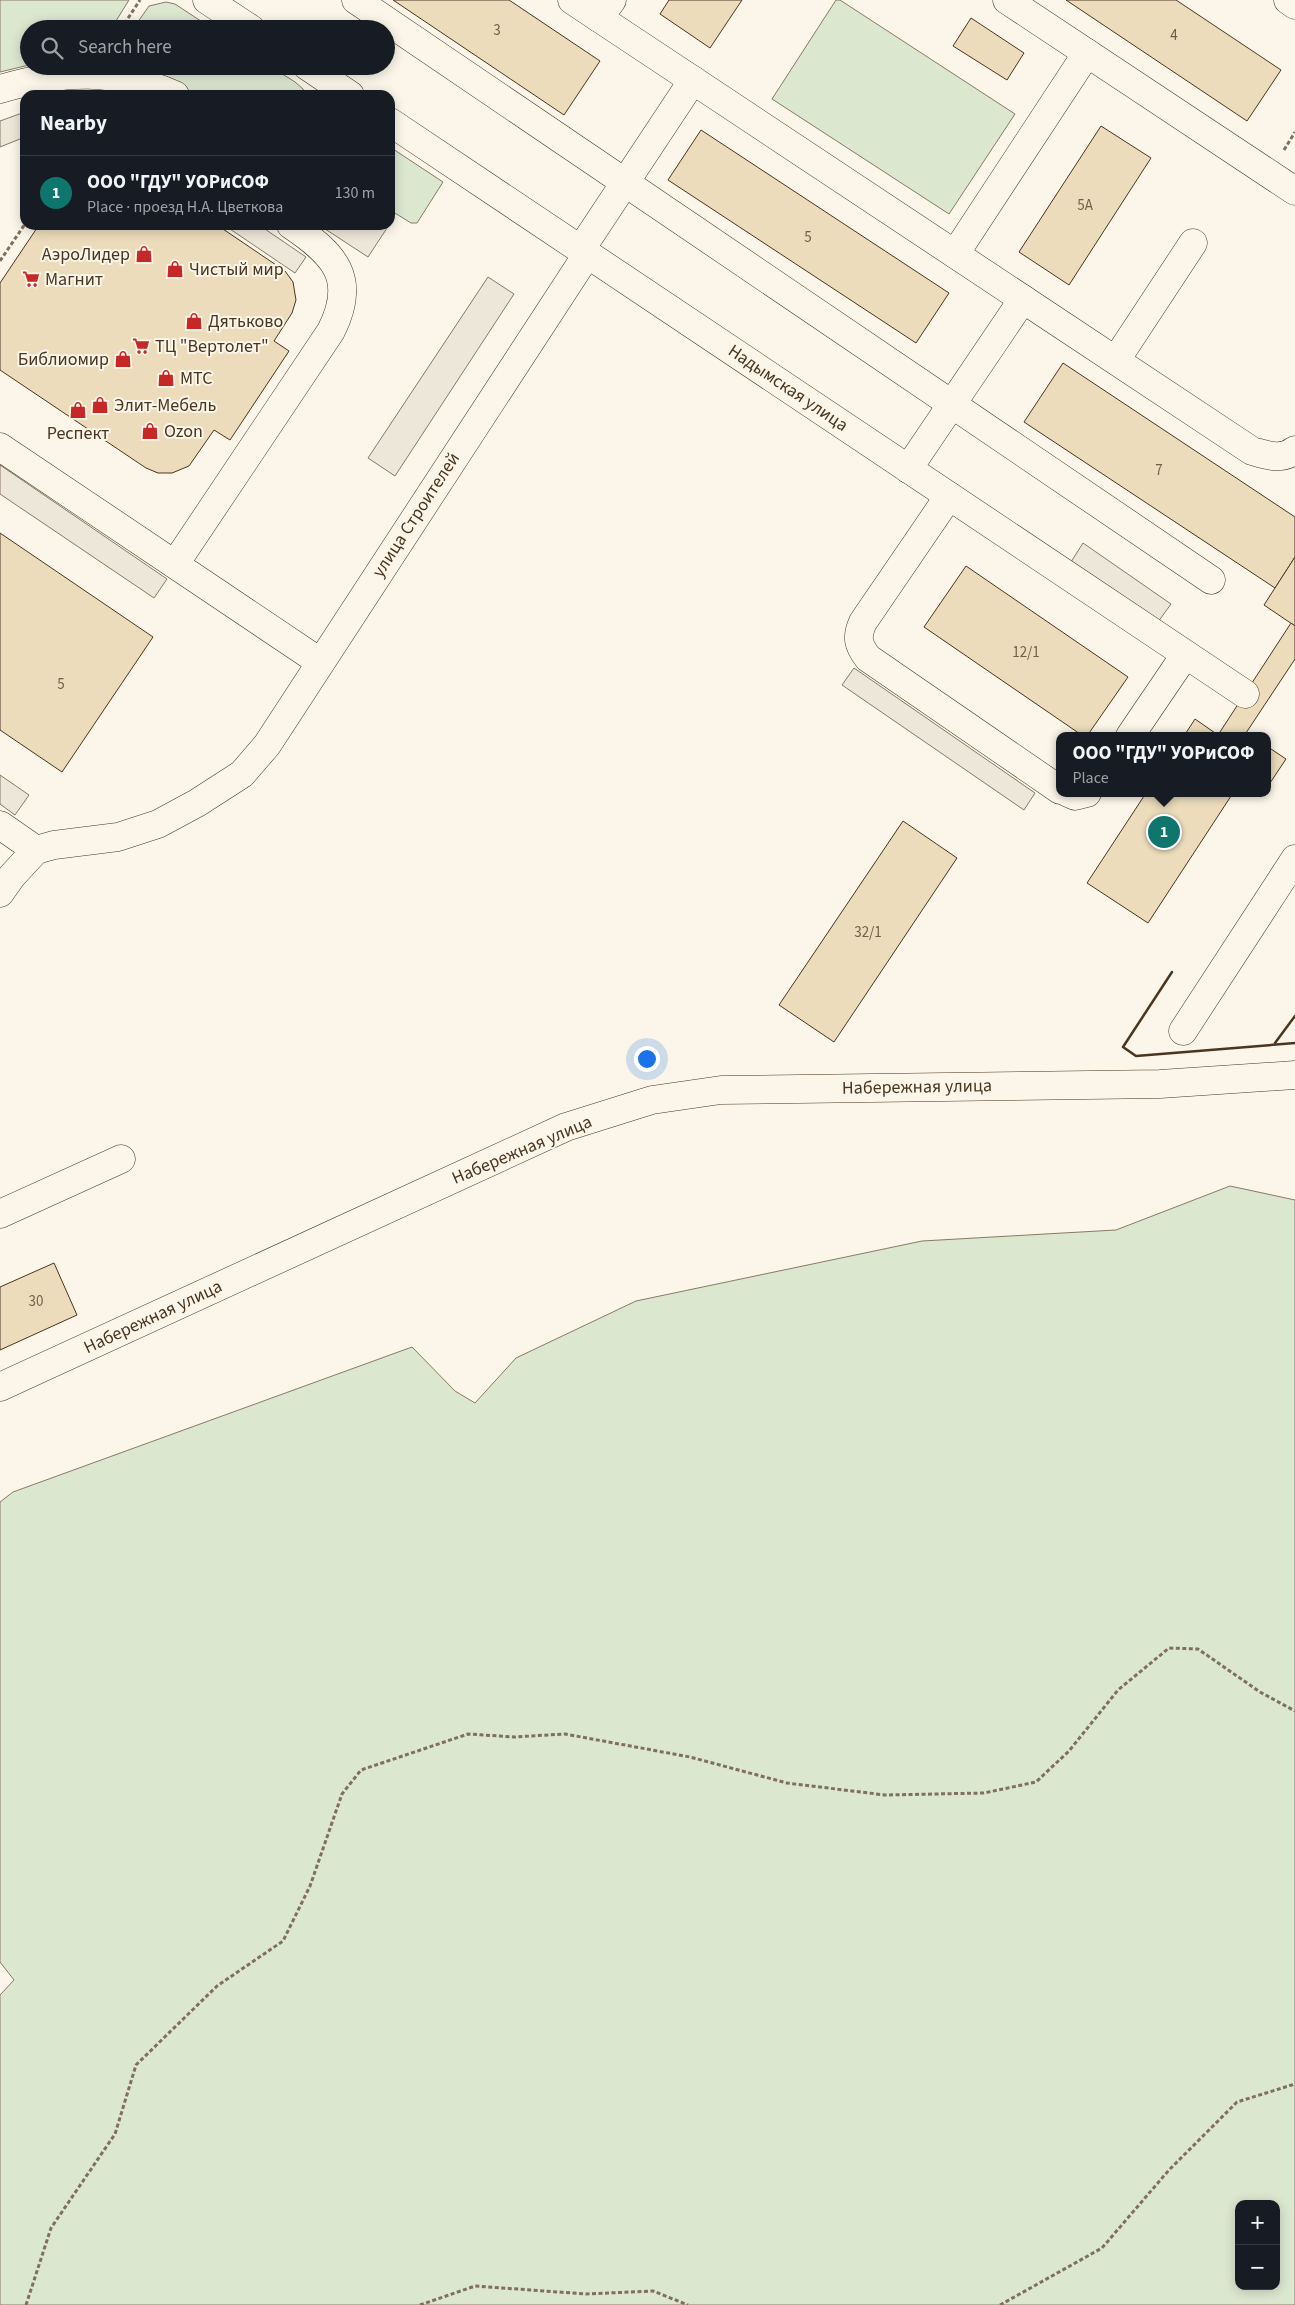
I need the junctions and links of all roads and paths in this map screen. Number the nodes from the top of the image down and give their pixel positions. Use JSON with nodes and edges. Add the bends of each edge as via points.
{"nodes":[{"id":1,"x":140,"y":0,"type":"edge"},
{"id":2,"x":208,"y":0,"type":"edge"},
{"id":3,"x":356,"y":0,"type":"edge"},
{"id":4,"x":572,"y":0,"type":"edge"},
{"id":5,"x":1007,"y":0,"type":"edge"},
{"id":6,"x":1288,"y":0,"type":"edge"},
{"id":7,"x":1295,"y":5,"type":"edge"},
{"id":8,"x":606,"y":9,"type":"edge"},
{"id":9,"x":127,"y":20,"type":"edge"},
{"id":10,"x":238,"y":20,"type":"edge"},
{"id":11,"x":385,"y":20,"type":"edge"},
{"id":12,"x":395,"y":27,"type":"edge"},
{"id":13,"x":1087,"y":53,"type":"junction"},
{"id":14,"x":59,"y":75,"type":"edge"},
{"id":15,"x":107,"y":75,"type":"edge"},
{"id":16,"x":318,"y":75,"type":"edge"},
{"id":17,"x":693,"y":80,"type":"junction"},
{"id":18,"x":0,"y":89,"type":"edge"},
{"id":19,"x":161,"y":90,"type":"edge"},
{"id":20,"x":336,"y":90,"type":"edge"},
{"id":21,"x":395,"y":125,"type":"edge"},
{"id":22,"x":625,"y":183,"type":"junction"},
{"id":23,"x":1295,"y":191,"type":"edge"},
{"id":24,"x":21,"y":230,"type":"edge"},
{"id":25,"x":298,"y":230,"type":"edge"},
{"id":26,"x":1193,"y":243,"type":"dead end"},
{"id":27,"x":584,"y":251,"type":"junction"},
{"id":28,"x":955,"y":254,"type":"junction"},
{"id":29,"x":0,"y":261,"type":"edge"},
{"id":30,"x":1024,"y":299,"type":"junction"},
{"id":31,"x":1116,"y":360,"type":"junction"},
{"id":32,"x":952,"y":404,"type":"junction"},
{"id":33,"x":0,"y":447,"type":"edge"},
{"id":34,"x":1295,"y":450,"type":"edge"},
{"id":35,"x":908,"y":469,"type":"junction"},
{"id":36,"x":949,"y":496,"type":"junction"},
{"id":37,"x":175,"y":564,"type":"junction"},
{"id":38,"x":1211,"y":580,"type":"dead end"},
{"id":39,"x":1185,"y":655,"type":"junction"},
{"id":40,"x":320,"y":662,"type":"junction"},
{"id":41,"x":1245,"y":694,"type":"dead end"},
{"id":42,"x":1133,"y":732,"type":"edge"},
{"id":43,"x":1056,"y":787,"type":"edge"},
{"id":44,"x":0,"y":825,"type":"edge"},
{"id":45,"x":36,"y":850,"type":"junction"},
{"id":46,"x":1295,"y":860,"type":"edge"},
{"id":47,"x":0,"y":893,"type":"edge"},
{"id":48,"x":1183,"y":1031,"type":"dead end"},
{"id":49,"x":1295,"y":1074,"type":"edge"},
{"id":50,"x":121,"y":1158,"type":"dead end"},
{"id":51,"x":0,"y":1214,"type":"edge"},
{"id":52,"x":0,"y":1387,"type":"edge"},
{"id":53,"x":1295,"y":1711,"type":"edge"},
{"id":54,"x":1295,"y":2084,"type":"edge"},
{"id":55,"x":26,"y":2305,"type":"edge"},
{"id":56,"x":420,"y":2305,"type":"edge"},
{"id":57,"x":688,"y":2305,"type":"edge"},
{"id":58,"x":1000,"y":2305,"type":"edge"}],
"edges":[{"from":1,"to":9,"type":"path"},
{"from":2,"to":10,"type":"street"},
{"from":3,"to":11,"type":"street"},
{"from":4,"to":8,"type":"street"},
{"from":5,"to":13,"type":"street"},
{"from":6,"to":7,"type":"street"},
{"from":8,"to":17,"type":"street"},
{"from":12,"to":22,"type":"street"},
{"from":13,"to":23,"type":"street"},
{"from":13,"to":28,"type":"street"},
{"from":14,"to":18,"type":"street"},
{"from":15,"to":19,"type":"street"},
{"from":16,"to":20,"type":"street"},
{"from":17,"to":22,"type":"street","name":"улица Строителей"},
{"from":17,"to":28,"type":"street"},
{"from":21,"to":27,"type":"street","name":"Надымская улица"},
{"from":22,"to":27,"type":"street","name":"улица Строителей"},
{"from":22,"to":32,"type":"street"},
{"from":24,"to":29,"type":"path"},
{"from":25,"to":37,"type":"street","via":[[330,255],[341,277],[341,312]]},
{"from":26,"to":31,"type":"street"},
{"from":27,"to":35,"type":"street","name":"Надымская улица"},
{"from":27,"to":40,"type":"street","name":"улица Строителей"},
{"from":28,"to":30,"type":"street"},
{"from":30,"to":31,"type":"street"},
{"from":30,"to":32,"type":"street"},
{"from":31,"to":34,"type":"street","via":[[1252,451],[1274,457]]},
{"from":32,"to":35,"type":"street"},
{"from":32,"to":38,"type":"street"},
{"from":33,"to":37,"type":"street"},
{"from":35,"to":36,"type":"street","name":"Надымская улица"},
{"from":36,"to":39,"type":"street","name":"Надымская улица"},
{"from":36,"to":43,"type":"street","via":[[863,622],[858,633],[859,647],[868,658]]},
{"from":37,"to":40,"type":"street"},
{"from":39,"to":41,"type":"street","name":"Надымская улица"},
{"from":39,"to":42,"type":"street"},
{"from":40,"to":45,"type":"street","name":"улица Строителей","via":[[267,745],[242,774],[158,824],[118,837]]},
{"from":44,"to":45,"type":"street"},
{"from":45,"to":47,"type":"street"},
{"from":46,"to":48,"type":"street"},
{"from":49,"to":52,"type":"street","name":"Набережная улица","via":[[1160,1084],[721,1090],[652,1100],[566,1127]]},
{"from":50,"to":51,"type":"street"},
{"from":53,"to":55,"type":"path","via":[[1260,1692],[1198,1649],[1169,1648],[1118,1690],[1069,1751],[1036,1782],[984,1794],[885,1795],[787,1783],[690,1757],[565,1734],[514,1737],[468,1734],[361,1770],[342,1794],[310,1886],[283,1941],[217,1986],[136,2065],[115,2134],[51,2228]]},
{"from":54,"to":58,"type":"path","via":[[1237,2102],[1168,2170],[1102,2248]]},
{"from":56,"to":57,"type":"path","via":[[475,2286],[586,2294],[653,2291]]}]}
